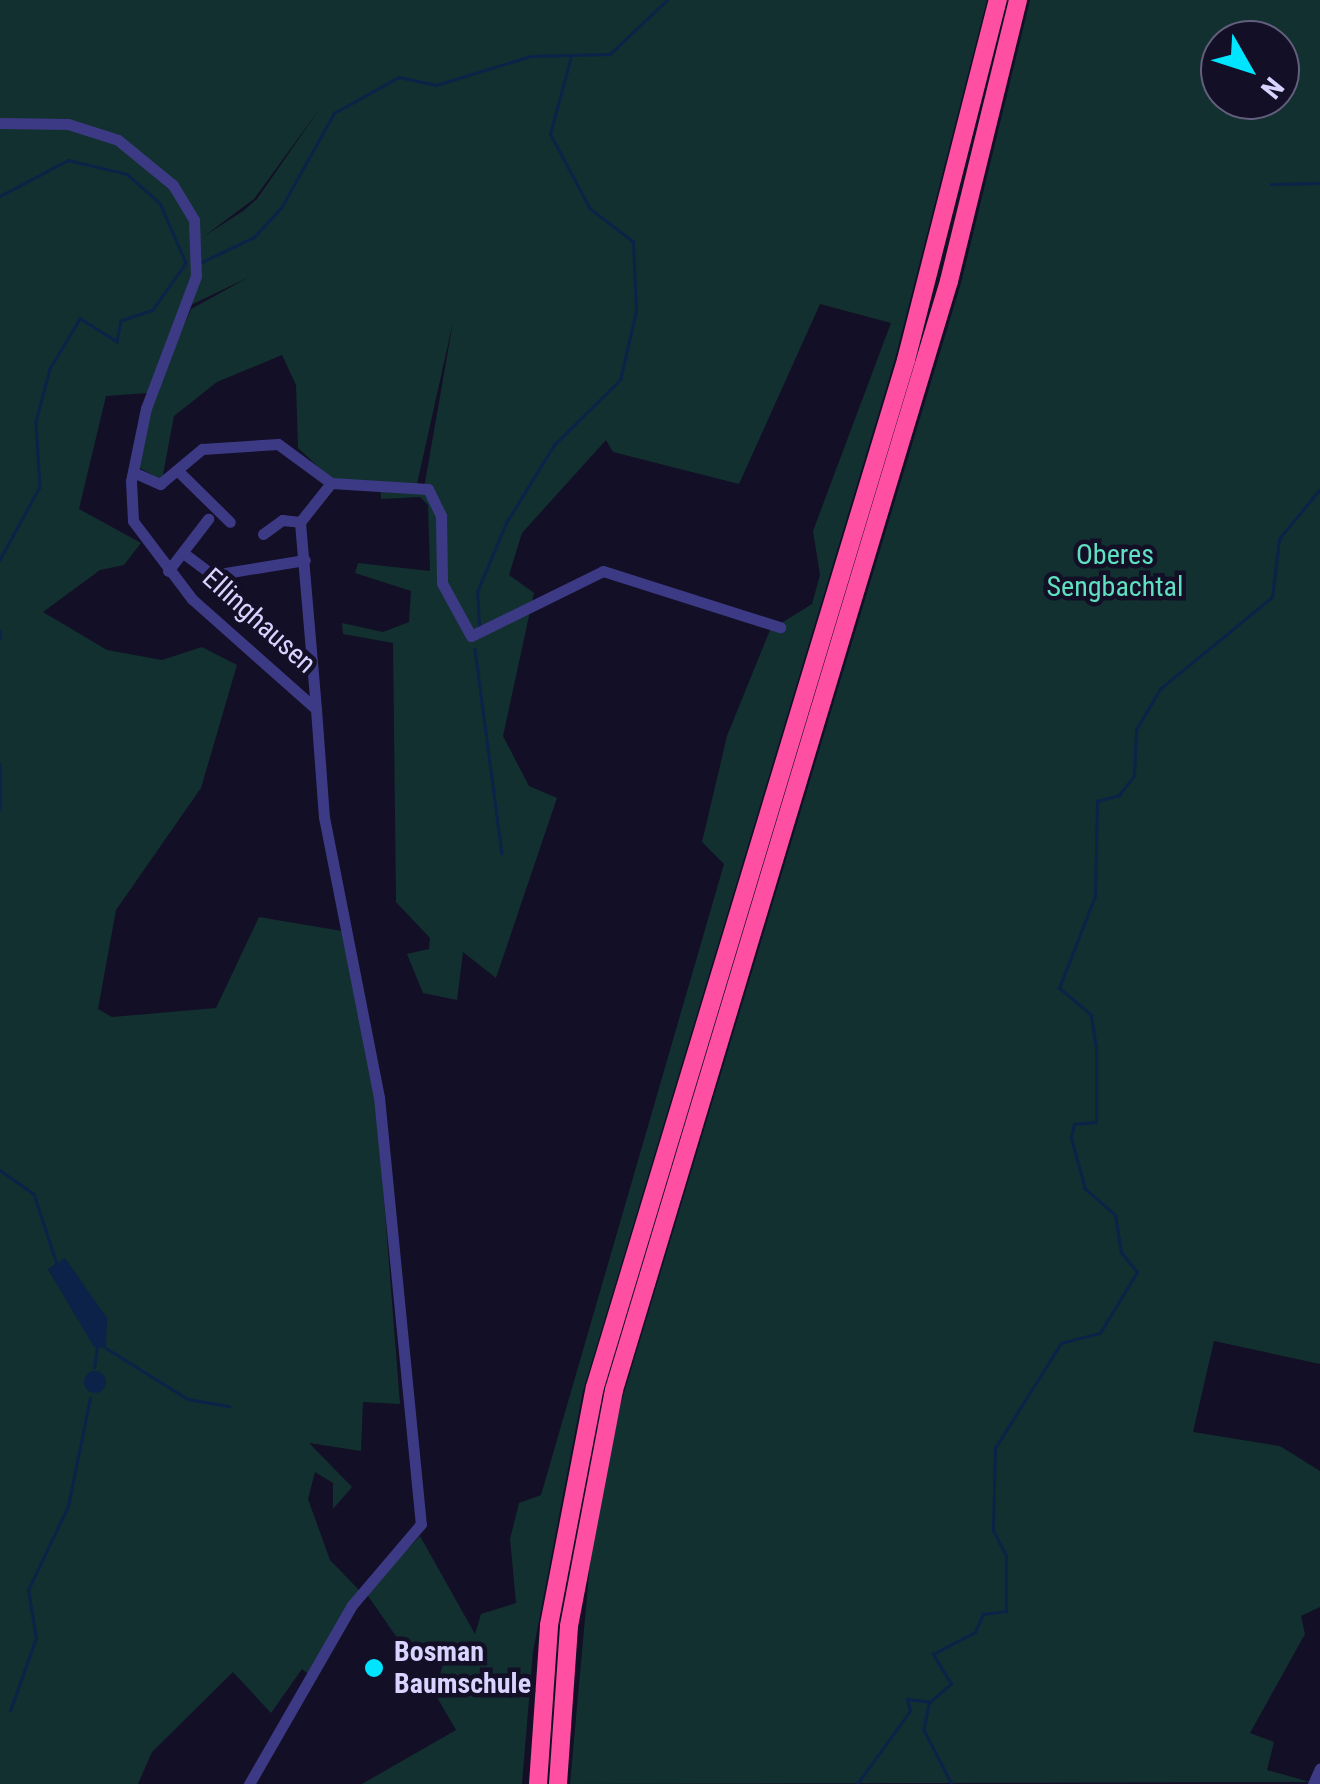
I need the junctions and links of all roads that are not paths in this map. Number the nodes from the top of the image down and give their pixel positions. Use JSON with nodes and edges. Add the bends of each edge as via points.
{"nodes":[{"id":1,"x":998,"y":0,"type":"edge"},
{"id":2,"x":1018,"y":0,"type":"edge"},
{"id":3,"x":0,"y":123,"type":"edge"},
{"id":4,"x":177,"y":470,"type":"junction"},
{"id":5,"x":132,"y":472,"type":"junction"},
{"id":6,"x":330,"y":482,"type":"junction"},
{"id":7,"x":208,"y":519,"type":"dead end"},
{"id":8,"x":230,"y":522,"type":"dead end"},
{"id":9,"x":300,"y":522,"type":"junction"},
{"id":10,"x":264,"y":534,"type":"dead end"},
{"id":11,"x":186,"y":555,"type":"junction"},
{"id":12,"x":305,"y":560,"type":"junction"},
{"id":13,"x":168,"y":571,"type":"junction"},
{"id":14,"x":780,"y":627,"type":"dead end"},
{"id":15,"x":316,"y":709,"type":"junction"},
{"id":16,"x":1320,"y":1768,"type":"edge"},
{"id":17,"x":249,"y":1784,"type":"edge"},
{"id":18,"x":538,"y":1784,"type":"edge"},
{"id":19,"x":558,"y":1784,"type":"edge"},
{"id":20,"x":1313,"y":1784,"type":"edge"}],
"edges":[{"from":1,"to":18,"type":"highway","via":[[954,190],[588,1413],[549,1625]]},
{"from":2,"to":19,"type":"highway","via":[[950,280],[614,1390],[568,1626]]},
{"from":3,"to":5,"type":"street","via":[[68,124],[118,140],[174,185],[194,220],[189,308],[150,393]]},
{"from":4,"to":5,"type":"street","via":[[160,484]]},
{"from":4,"to":6,"type":"street","via":[[208,447],[278,444]]},
{"from":4,"to":8,"type":"street"},
{"from":5,"to":13,"type":"street","name":"Ellinghausen","via":[[142,542]]},
{"from":6,"to":9,"type":"street"},
{"from":6,"to":14,"type":"street","via":[[433,494],[442,584],[463,631],[489,635],[550,591],[603,571]]},
{"from":7,"to":11,"type":"street","name":"Ellinghausen"},
{"from":9,"to":10,"type":"street","via":[[282,520]]},
{"from":9,"to":12,"type":"street","name":"Ellinghausen"},
{"from":11,"to":12,"type":"street","name":"Ellinghausen","via":[[208,575]]},
{"from":11,"to":13,"type":"street","name":"Ellinghausen"},
{"from":12,"to":15,"type":"street","name":"Ellinghausen"},
{"from":13,"to":15,"type":"street","name":"Ellinghausen"},
{"from":15,"to":17,"type":"street","name":"Ellinghausen","via":[[320,787],[390,1174],[417,1536],[352,1605],[294,1720]]},
{"from":16,"to":20,"type":"street"}]}
